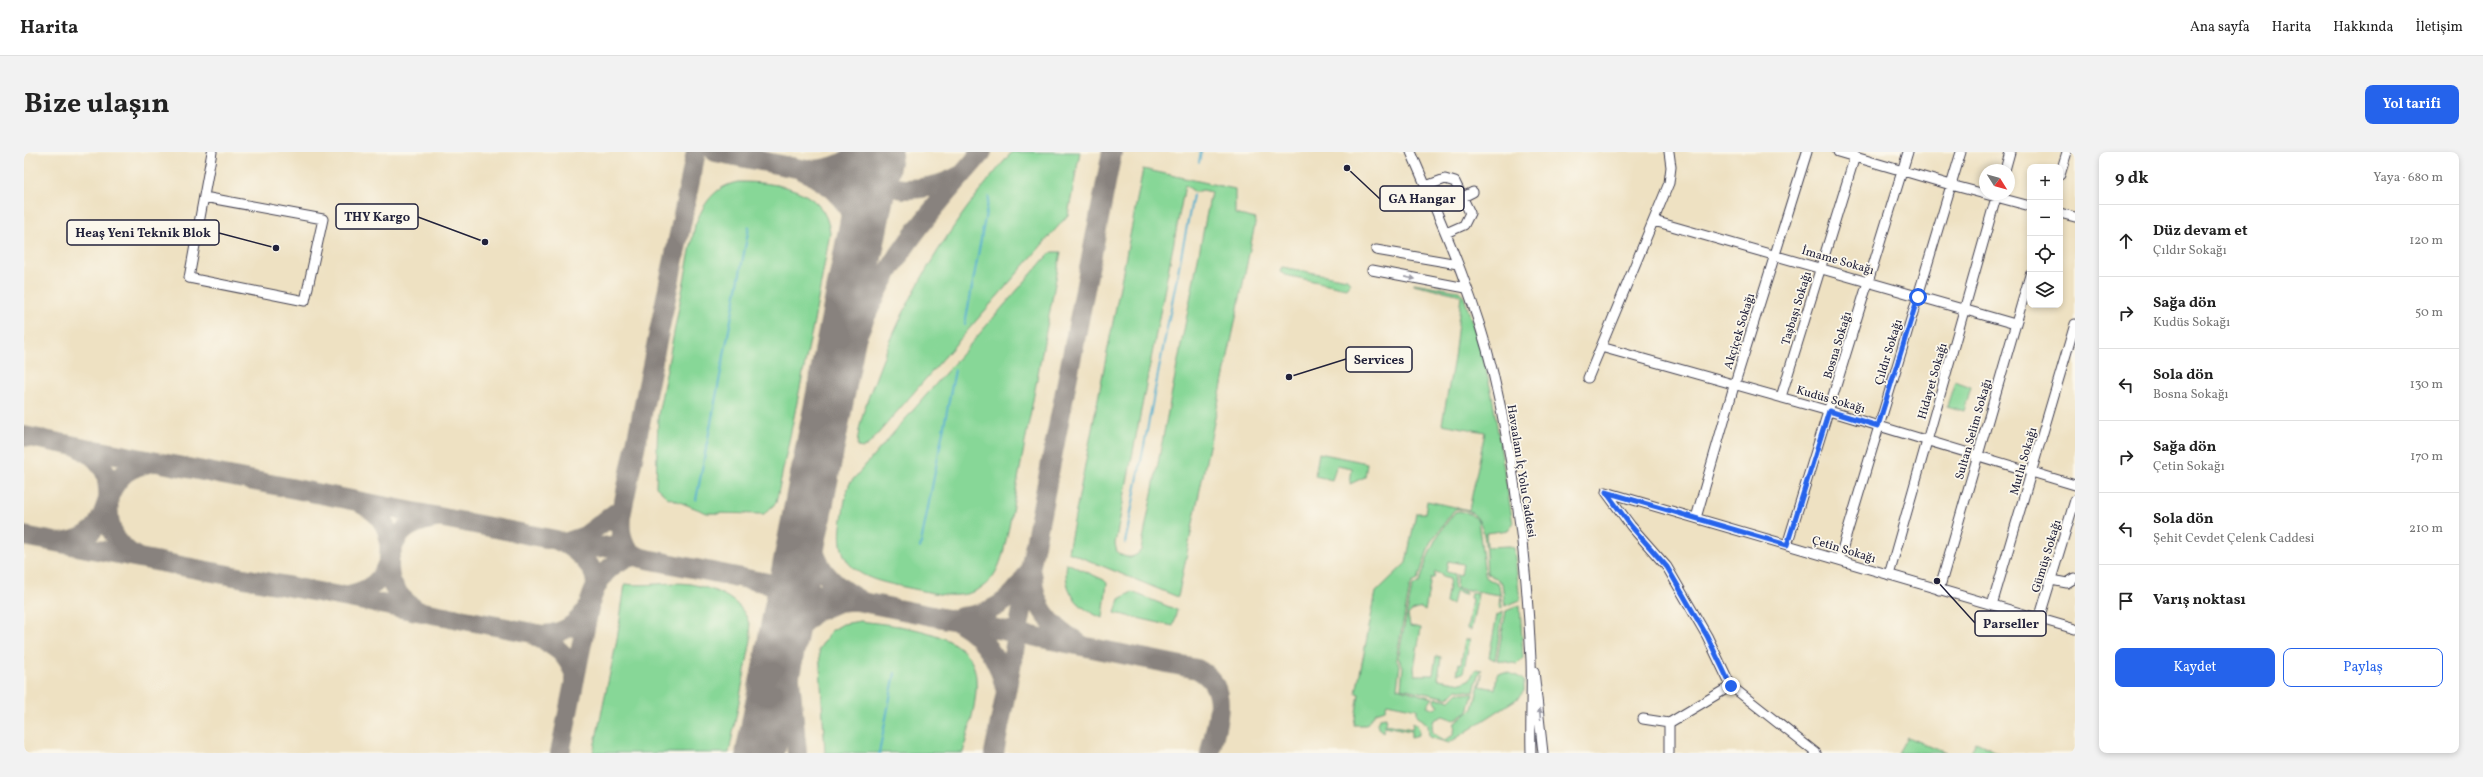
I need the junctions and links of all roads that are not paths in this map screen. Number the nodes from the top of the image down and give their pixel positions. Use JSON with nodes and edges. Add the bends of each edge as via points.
{"nodes":[{"id":1,"x":212,"y":152,"type":"edge"},
{"id":2,"x":1411,"y":152,"type":"edge"},
{"id":3,"x":1669,"y":152,"type":"edge"},
{"id":4,"x":1807,"y":152,"type":"edge"},
{"id":5,"x":1838,"y":152,"type":"edge"},
{"id":6,"x":1908,"y":152,"type":"edge"},
{"id":7,"x":1961,"y":152,"type":"edge"},
{"id":8,"x":2010,"y":152,"type":"edge"},
{"id":9,"x":2067,"y":152,"type":"edge"},
{"id":10,"x":1855,"y":156,"type":"junction"},
{"id":11,"x":2007,"y":164,"type":"edge"},
{"id":12,"x":2063,"y":165,"type":"edge"},
{"id":13,"x":1902,"y":171,"type":"junction"},
{"id":14,"x":1951,"y":185,"type":"junction"},
{"id":15,"x":1426,"y":186,"type":"junction"},
{"id":16,"x":1473,"y":192,"type":"dead end"},
{"id":17,"x":1979,"y":192,"type":"edge"},
{"id":18,"x":204,"y":197,"type":"junction"},
{"id":19,"x":1463,"y":197,"type":"junction"},
{"id":20,"x":1996,"y":200,"type":"edge"},
{"id":21,"x":2010,"y":200,"type":"edge"},
{"id":22,"x":2027,"y":205,"type":"edge"},
{"id":23,"x":2063,"y":214,"type":"edge"},
{"id":24,"x":2075,"y":217,"type":"edge"},
{"id":25,"x":1654,"y":221,"type":"junction"},
{"id":26,"x":1446,"y":233,"type":"junction"},
{"id":27,"x":1376,"y":250,"type":"dead end"},
{"id":28,"x":1775,"y":254,"type":"junction"},
{"id":29,"x":1458,"y":264,"type":"junction"},
{"id":30,"x":1821,"y":268,"type":"junction"},
{"id":31,"x":1372,"y":270,"type":"dead end"},
{"id":32,"x":1868,"y":281,"type":"junction"},
{"id":33,"x":2027,"y":285,"type":"edge"},
{"id":34,"x":1466,"y":288,"type":"junction"},
{"id":35,"x":1918,"y":297,"type":"junction"},
{"id":36,"x":1965,"y":310,"type":"junction"},
{"id":37,"x":2015,"y":324,"type":"junction"},
{"id":38,"x":2075,"y":324,"type":"edge"},
{"id":39,"x":1602,"y":347,"type":"junction"},
{"id":40,"x":1588,"y":378,"type":"dead end"},
{"id":41,"x":1734,"y":386,"type":"junction"},
{"id":42,"x":1781,"y":397,"type":"junction"},
{"id":43,"x":1829,"y":411,"type":"junction"},
{"id":44,"x":1878,"y":426,"type":"junction"},
{"id":45,"x":1927,"y":440,"type":"junction"},
{"id":46,"x":1978,"y":456,"type":"junction"},
{"id":47,"x":2032,"y":472,"type":"junction"},
{"id":48,"x":2075,"y":485,"type":"edge"},
{"id":49,"x":2075,"y":500,"type":"edge"},
{"id":50,"x":1696,"y":518,"type":"junction"},
{"id":51,"x":1787,"y":545,"type":"junction"},
{"id":52,"x":1839,"y":560,"type":"junction"},
{"id":53,"x":1889,"y":575,"type":"junction"},
{"id":54,"x":2075,"y":578,"type":"edge"},
{"id":55,"x":2051,"y":580,"type":"junction"},
{"id":56,"x":1939,"y":590,"type":"junction"},
{"id":57,"x":1992,"y":604,"type":"junction"},
{"id":58,"x":2039,"y":619,"type":"junction"},
{"id":59,"x":2075,"y":629,"type":"edge"},
{"id":60,"x":1531,"y":662,"type":"junction"},
{"id":61,"x":1731,"y":686,"type":"junction"},
{"id":62,"x":1643,"y":719,"type":"dead end"},
{"id":63,"x":1670,"y":723,"type":"junction"},
{"id":64,"x":1531,"y":753,"type":"edge"},
{"id":65,"x":1543,"y":753,"type":"edge"},
{"id":66,"x":1669,"y":753,"type":"edge"},
{"id":67,"x":1816,"y":753,"type":"edge"}],
"edges":[{"from":1,"to":18,"type":"street"},
{"from":2,"to":15,"type":"street","name":"Havaalanı İç Yolu Caddesi"},
{"from":3,"to":25,"type":"street","via":[[1671,174]]},
{"from":4,"to":28,"type":"street","name":"Akçiçek Sokağı"},
{"from":5,"to":10,"type":"street"},
{"from":6,"to":13,"type":"street","name":"Bosna Sokağı"},
{"from":7,"to":14,"type":"street","name":"Çıldır Sokağı"},
{"from":8,"to":11,"type":"street"},
{"from":9,"to":12,"type":"street"},
{"from":10,"to":13,"type":"street"},
{"from":10,"to":30,"type":"street","name":"Taşbaşı Sokağı"},
{"from":13,"to":14,"type":"street"},
{"from":13,"to":32,"type":"street","name":"Bosna Sokağı"},
{"from":14,"to":17,"type":"street"},
{"from":14,"to":35,"type":"street","name":"Çıldır Sokağı"},
{"from":15,"to":19,"type":"street","via":[[1449,179],[1456,182]]},
{"from":15,"to":26,"type":"street","name":"Havaalanı İç Yolu Caddesi"},
{"from":16,"to":19,"type":"street"},
{"from":18,"to":18,"type":"street","via":[[189,278],[305,300],[323,219]]},
{"from":19,"to":26,"type":"street","via":[[1470,213],[1469,218],[1464,225]]},
{"from":20,"to":36,"type":"street","name":"Hidayet Sokağı"},
{"from":21,"to":22,"type":"street"},
{"from":23,"to":24,"type":"street"},
{"from":25,"to":28,"type":"street","name":"İmame Sokağı"},
{"from":25,"to":39,"type":"street"},
{"from":26,"to":29,"type":"street","name":"Havaalanı İç Yolu Caddesi"},
{"from":27,"to":29,"type":"street"},
{"from":28,"to":30,"type":"street","name":"İmame Sokağı"},
{"from":28,"to":41,"type":"street","name":"Akçiçek Sokağı"},
{"from":29,"to":34,"type":"street","name":"Havaalanı İç Yolu Caddesi"},
{"from":30,"to":32,"type":"street","name":"İmame Sokağı"},
{"from":30,"to":42,"type":"street","name":"Taşbaşı Sokağı"},
{"from":31,"to":34,"type":"street","one_way":true},
{"from":32,"to":35,"type":"street","name":"İmame Sokağı"},
{"from":32,"to":43,"type":"street","name":"Bosna Sokağı"},
{"from":33,"to":37,"type":"street","name":"Sultan Selim Sokağı"},
{"from":34,"to":60,"type":"street","name":"Havaalanı İç Yolu Caddesi","via":[[1489,358],[1504,427],[1519,519]]},
{"from":35,"to":36,"type":"street","name":"İmame Sokağı"},
{"from":35,"to":44,"type":"street","name":"Çıldır Sokağı"},
{"from":36,"to":37,"type":"street","name":"İmame Sokağı"},
{"from":36,"to":45,"type":"street","name":"Hidayet Sokağı"},
{"from":37,"to":46,"type":"street","name":"Sultan Selim Sokağı"},
{"from":38,"to":47,"type":"street","name":"Mutlu Sokağı"},
{"from":39,"to":40,"type":"street"},
{"from":39,"to":41,"type":"street","name":"Kudüs Sokağı"},
{"from":41,"to":42,"type":"street","name":"Kudüs Sokağı"},
{"from":41,"to":50,"type":"street","name":"Akçiçek Sokağı"},
{"from":42,"to":43,"type":"street","name":"Kudüs Sokağı"},
{"from":43,"to":44,"type":"street","name":"Kudüs Sokağı"},
{"from":43,"to":51,"type":"street","name":"Bosna Sokağı"},
{"from":44,"to":45,"type":"street","name":"Kudüs Sokağı"},
{"from":44,"to":52,"type":"street","name":"Çıldır Sokağı"},
{"from":45,"to":46,"type":"street","name":"Kudüs Sokağı"},
{"from":45,"to":53,"type":"street","name":"Hidayet Sokağı"},
{"from":46,"to":47,"type":"street","name":"Kudüs Sokağı"},
{"from":46,"to":56,"type":"street","name":"Sultan Selim Sokağı"},
{"from":47,"to":48,"type":"street","name":"Kudüs Sokağı"},
{"from":47,"to":57,"type":"street","name":"Mutlu Sokağı"},
{"from":49,"to":55,"type":"street","name":"Gümüş Sokağı"},
{"from":50,"to":51,"type":"street","name":"Çetin Sokağı"},
{"from":50,"to":61,"type":"street","name":"Çetin Sokağı","via":[[1606,492],[1631,526],[1667,567],[1707,636]]},
{"from":51,"to":52,"type":"street","name":"Çetin Sokağı"},
{"from":52,"to":53,"type":"street","name":"Çetin Sokağı"},
{"from":53,"to":56,"type":"street","name":"Çetin Sokağı"},
{"from":54,"to":55,"type":"street","via":[[2067,583]]},
{"from":55,"to":58,"type":"street","name":"Gümüş Sokağı"},
{"from":56,"to":57,"type":"street","name":"Çetin Sokağı"},
{"from":57,"to":58,"type":"street","name":"Çetin Sokağı"},
{"from":58,"to":59,"type":"street","name":"Çetin Sokağı"},
{"from":60,"to":64,"type":"street","name":"Havaalanı İç Yolu Caddesi"},
{"from":65,"to":60,"type":"street","name":"Havaalanı İç Yolu Caddesi","one_way":true,"via":[[1536,676]]},
{"from":61,"to":63,"type":"street"},
{"from":61,"to":67,"type":"street"},
{"from":62,"to":63,"type":"street"},
{"from":63,"to":66,"type":"street"}]}
